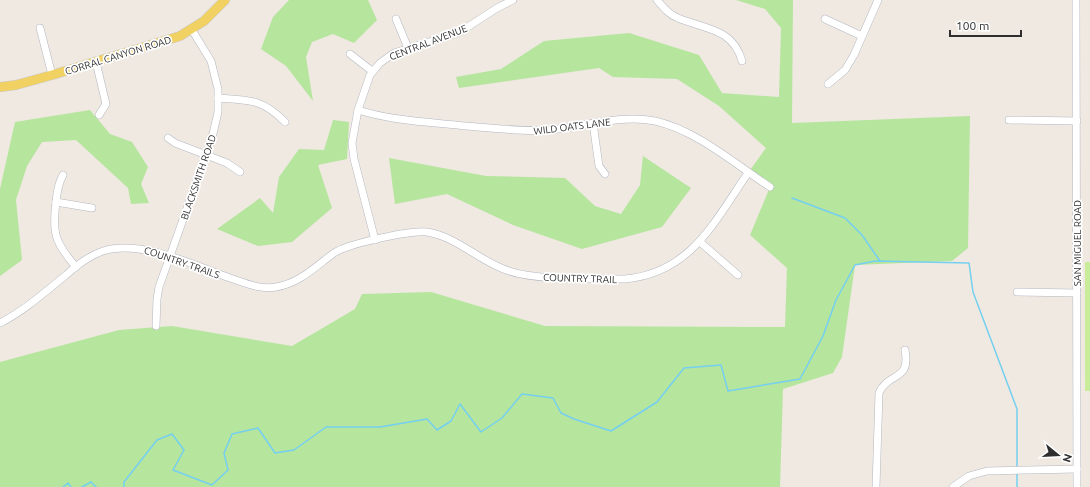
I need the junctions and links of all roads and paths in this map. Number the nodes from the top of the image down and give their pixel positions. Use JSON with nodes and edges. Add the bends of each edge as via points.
{"nodes":[{"id":1,"x":225,"y":0,"type":"edge"},
{"id":2,"x":510,"y":0,"type":"edge"},
{"id":3,"x":657,"y":0,"type":"edge"},
{"id":4,"x":878,"y":0,"type":"edge"},
{"id":5,"x":1076,"y":0,"type":"edge"},
{"id":6,"x":396,"y":18,"type":"dead end"},
{"id":7,"x":825,"y":19,"type":"dead end"},
{"id":8,"x":40,"y":28,"type":"dead end"},
{"id":9,"x":192,"y":30,"type":"junction"},
{"id":10,"x":862,"y":36,"type":"junction"},
{"id":11,"x":408,"y":48,"type":"junction"},
{"id":12,"x":350,"y":54,"type":"dead end"},
{"id":13,"x":742,"y":61,"type":"dead end"},
{"id":14,"x":96,"y":62,"type":"junction"},
{"id":15,"x":372,"y":71,"type":"junction"},
{"id":16,"x":52,"y":75,"type":"junction"},
{"id":17,"x":828,"y":84,"type":"dead end"},
{"id":18,"x":0,"y":87,"type":"edge"},
{"id":19,"x":218,"y":98,"type":"junction"},
{"id":20,"x":358,"y":110,"type":"junction"},
{"id":21,"x":99,"y":115,"type":"dead end"},
{"id":22,"x":1009,"y":120,"type":"dead end"},
{"id":23,"x":1077,"y":121,"type":"junction"},
{"id":24,"x":285,"y":122,"type":"dead end"},
{"id":25,"x":593,"y":124,"type":"junction"},
{"id":26,"x":168,"y":138,"type":"dead end"},
{"id":27,"x":206,"y":155,"type":"junction"},
{"id":28,"x":240,"y":172,"type":"dead end"},
{"id":29,"x":748,"y":173,"type":"junction"},
{"id":30,"x":605,"y":174,"type":"dead end"},
{"id":31,"x":63,"y":175,"type":"dead end"},
{"id":32,"x":770,"y":187,"type":"dead end"},
{"id":33,"x":56,"y":202,"type":"junction"},
{"id":34,"x":92,"y":208,"type":"dead end"},
{"id":35,"x":375,"y":240,"type":"junction"},
{"id":36,"x":700,"y":242,"type":"junction"},
{"id":37,"x":170,"y":257,"type":"junction"},
{"id":38,"x":76,"y":267,"type":"junction"},
{"id":39,"x":738,"y":275,"type":"dead end"},
{"id":40,"x":1017,"y":292,"type":"dead end"},
{"id":41,"x":1077,"y":293,"type":"junction"},
{"id":42,"x":0,"y":323,"type":"edge"},
{"id":43,"x":156,"y":326,"type":"dead end"},
{"id":44,"x":905,"y":350,"type":"dead end"},
{"id":45,"x":1077,"y":469,"type":"junction"},
{"id":46,"x":876,"y":487,"type":"edge"},
{"id":47,"x":953,"y":487,"type":"edge"},
{"id":48,"x":1077,"y":487,"type":"edge"}],
"edges":[{"from":1,"to":9,"type":"main road","name":"CORRAL CANYON ROAD"},
{"from":2,"to":11,"type":"street","name":"CENTRAL AVENUE","via":[[460,32]]},
{"from":3,"to":13,"type":"street","via":[[677,18],[722,34],[739,50]]},
{"from":4,"to":10,"type":"street"},
{"from":5,"to":23,"type":"street","name":"SAN MIGUEL ROAD"},
{"from":6,"to":11,"type":"street"},
{"from":7,"to":10,"type":"street"},
{"from":8,"to":16,"type":"street"},
{"from":9,"to":14,"type":"main road","name":"CORRAL CANYON ROAD","via":[[164,42]]},
{"from":9,"to":19,"type":"street","name":"BLACKSMITH ROAD","via":[[211,61],[216,75]]},
{"from":10,"to":17,"type":"street","via":[[845,70]]},
{"from":11,"to":15,"type":"street","name":"CENTRAL AVENUE","via":[[389,56]]},
{"from":12,"to":15,"type":"street"},
{"from":14,"to":16,"type":"main road","name":"CORRAL CANYON ROAD"},
{"from":14,"to":21,"type":"street","via":[[106,104]]},
{"from":15,"to":20,"type":"street","name":"CENTRAL AVENUE"},
{"from":16,"to":18,"type":"main road","name":"CORRAL CANYON ROAD"},
{"from":19,"to":24,"type":"street","via":[[243,99],[258,103],[272,109]]},
{"from":19,"to":27,"type":"street","name":"BLACKSMITH ROAD","via":[[216,124]]},
{"from":20,"to":25,"type":"street","name":"WILD OATS LANE","via":[[385,118],[527,131]]},
{"from":20,"to":35,"type":"street","name":"CENTRAL AVENUE","via":[[352,134],[352,148]]},
{"from":22,"to":23,"type":"street"},
{"from":23,"to":41,"type":"street","name":"SAN MIGUEL ROAD"},
{"from":25,"to":29,"type":"street","name":"WILD OATS LANE","via":[[631,119],[663,123],[695,137]]},
{"from":25,"to":30,"type":"street","via":[[599,166]]},
{"from":26,"to":27,"type":"street"},
{"from":27,"to":28,"type":"street","via":[[227,163]]},
{"from":27,"to":37,"type":"street","name":"BLACKSMITH ROAD"},
{"from":29,"to":32,"type":"street","name":"WILD OATS LANE"},
{"from":29,"to":36,"type":"street","name":"COUNTRY TRAIL"},
{"from":31,"to":33,"type":"street","via":[[58,184]]},
{"from":33,"to":34,"type":"street"},
{"from":33,"to":38,"type":"street","via":[[53,226],[55,238]]},
{"from":35,"to":36,"type":"street","name":"COUNTRY TRAIL","via":[[399,234],[427,232],[457,242],[510,271],[546,276],[625,279],[648,275],[667,267]]},
{"from":35,"to":37,"type":"street","name":"COUNTRY TRAILS","via":[[336,252],[314,271],[288,284],[273,287],[249,285]]},
{"from":36,"to":39,"type":"street"},
{"from":37,"to":38,"type":"street","name":"COUNTRY TRAILS","via":[[146,249],[116,248],[95,254]]},
{"from":37,"to":43,"type":"street","name":"BLACKSMITH ROAD","via":[[157,299]]},
{"from":38,"to":42,"type":"street","name":"COUNTRY TRAILS","via":[[17,314]]},
{"from":40,"to":41,"type":"street"},
{"from":41,"to":45,"type":"street","name":"SAN MIGUEL ROAD"},
{"from":44,"to":46,"type":"street","via":[[905,370],[882,386],[879,393]]},
{"from":45,"to":47,"type":"street","via":[[975,473]]},
{"from":45,"to":48,"type":"street","name":"SAN MIGUEL ROAD"}]}
